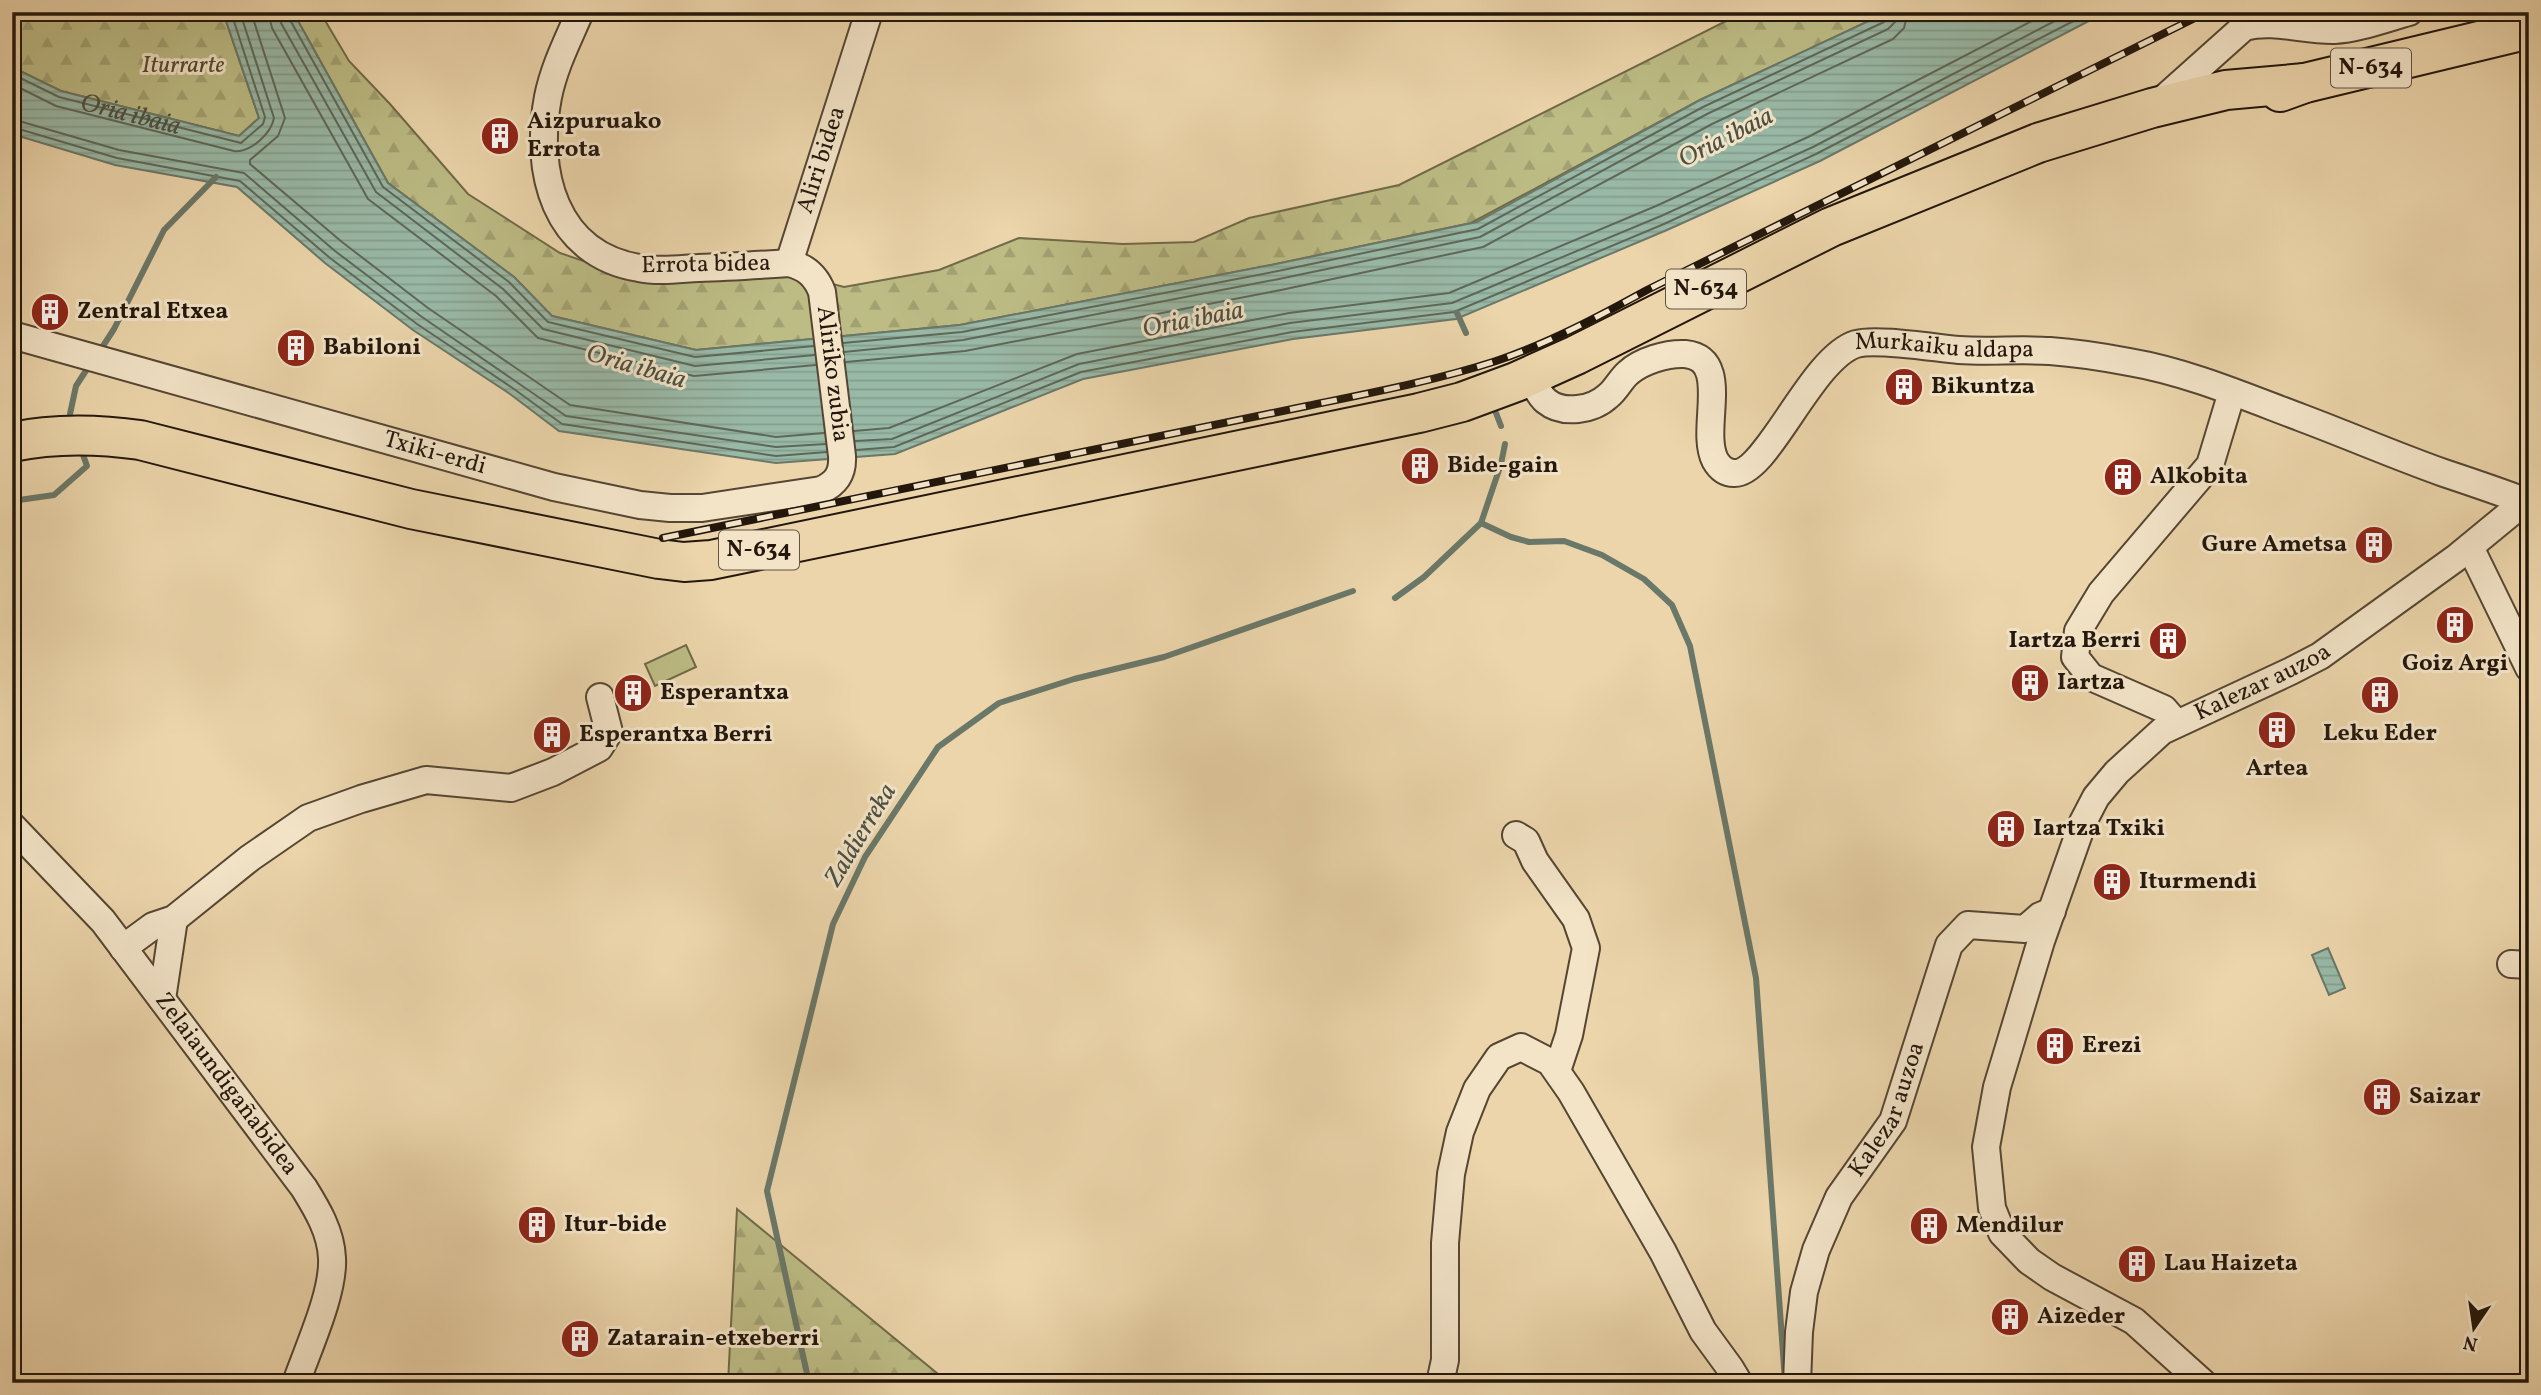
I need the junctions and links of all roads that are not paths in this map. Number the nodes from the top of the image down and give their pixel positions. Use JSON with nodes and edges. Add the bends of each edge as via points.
{"nodes":[{"id":1,"x":580,"y":12,"type":"edge"},
{"id":2,"x":869,"y":12,"type":"edge"},
{"id":3,"x":2409,"y":12,"type":"edge"},
{"id":4,"x":2529,"y":29,"type":"edge"},
{"id":5,"x":2240,"y":70,"type":"junction"},
{"id":6,"x":789,"y":263,"type":"junction"},
{"id":7,"x":12,"y":335,"type":"edge"},
{"id":8,"x":1530,"y":376,"type":"junction"},
{"id":9,"x":2232,"y":392,"type":"junction"},
{"id":10,"x":12,"y":442,"type":"edge"},
{"id":11,"x":842,"y":456,"type":"joint"},
{"id":12,"x":2527,"y":500,"type":"edge"},
{"id":13,"x":2470,"y":547,"type":"junction"},
{"id":14,"x":2529,"y":668,"type":"edge"},
{"id":15,"x":600,"y":697,"type":"dead end"},
{"id":16,"x":2176,"y":723,"type":"junction"},
{"id":17,"x":12,"y":826,"type":"edge"},
{"id":18,"x":1516,"y":835,"type":"dead end"},
{"id":19,"x":2052,"y":911,"type":"junction"},
{"id":20,"x":174,"y":919,"type":"junction"},
{"id":21,"x":123,"y":948,"type":"junction"},
{"id":22,"x":162,"y":999,"type":"junction"},
{"id":23,"x":1557,"y":1071,"type":"junction"},
{"id":24,"x":296,"y":1383,"type":"edge"},
{"id":25,"x":1440,"y":1383,"type":"edge"},
{"id":26,"x":1739,"y":1383,"type":"edge"},
{"id":27,"x":1797,"y":1383,"type":"edge"},
{"id":28,"x":2203,"y":1383,"type":"edge"}],
"edges":[{"from":1,"to":6,"type":"street","name":"Errota bidea","via":[[558,64],[544,130],[545,170],[555,206],[572,234],[603,257],[639,268]]},
{"from":2,"to":6,"type":"street","name":"Aliri bidea"},
{"from":3,"to":5,"type":"street","via":[[2337,30],[2278,23],[2244,27]]},
{"from":4,"to":5,"type":"highway","number":"N-634","via":[[2305,83]]},
{"from":5,"to":8,"type":"highway","number":"N-634","via":[[2210,103],[1857,216]]},
{"from":6,"to":11,"type":"street","name":"Aliriko zubia","via":[[811,273],[822,292]]},
{"from":7,"to":11,"type":"street","name":"Txiki-erdi","via":[[554,487],[640,505],[702,508],[821,490],[840,474]]},
{"from":8,"to":9,"type":"street","name":"Murkaiku aldapa","via":[[1543,399],[1562,409],[1574,409],[1604,400],[1640,365],[1670,355],[1693,356],[1706,366],[1713,382],[1710,449],[1721,468],[1731,473],[1750,467],[1833,359],[1862,342],[2076,353],[2133,362]]},
{"from":8,"to":10,"type":"highway","number":"N-634","via":[[1419,413],[697,561],[659,559],[411,509],[140,440],[68,435]]},
{"from":9,"to":12,"type":"street","name":"Murkaiku aldapa"},
{"from":9,"to":16,"type":"street","via":[[2210,465],[2101,593],[2078,631],[2075,657],[2091,677],[2164,709]]},
{"from":12,"to":13,"type":"street","name":"Kalezar auzoa"},
{"from":13,"to":14,"type":"street"},
{"from":13,"to":16,"type":"street","name":"Kalezar auzoa","via":[[2320,656]]},
{"from":15,"to":20,"type":"street","via":[[609,732],[598,748],[553,772],[510,788],[426,780],[308,818]]},
{"from":16,"to":19,"type":"street","name":"Kalezar auzoa","via":[[2140,748],[2096,797]]},
{"from":17,"to":21,"type":"street","name":"Zelaiaundigañabidea"},
{"from":18,"to":23,"type":"street","via":[[1526,841],[1576,919],[1586,948]]},
{"from":19,"to":27,"type":"street","name":"Kalezar auzoa","via":[[2025,929],[1968,925],[1949,945],[1893,1121],[1839,1196],[1816,1250],[1804,1292]]},
{"from":19,"to":28,"type":"street","name":"Kalezar auzoa","via":[[1997,1087],[1986,1147],[1992,1208],[2002,1233],[2029,1261],[2134,1321]]},
{"from":20,"to":21,"type":"street","via":[[153,926]]},
{"from":20,"to":22,"type":"street"},
{"from":21,"to":22,"type":"street","name":"Zelaiaundigañabidea"},
{"from":22,"to":24,"type":"street","name":"Zelaiaundigañabidea","via":[[323,1219],[332,1256],[330,1284]]},
{"from":23,"to":25,"type":"street","via":[[1550,1062],[1521,1047],[1499,1057],[1478,1089],[1460,1132],[1445,1243],[1445,1360]]},
{"from":23,"to":26,"type":"street","via":[[1638,1208],[1703,1331]]}]}
